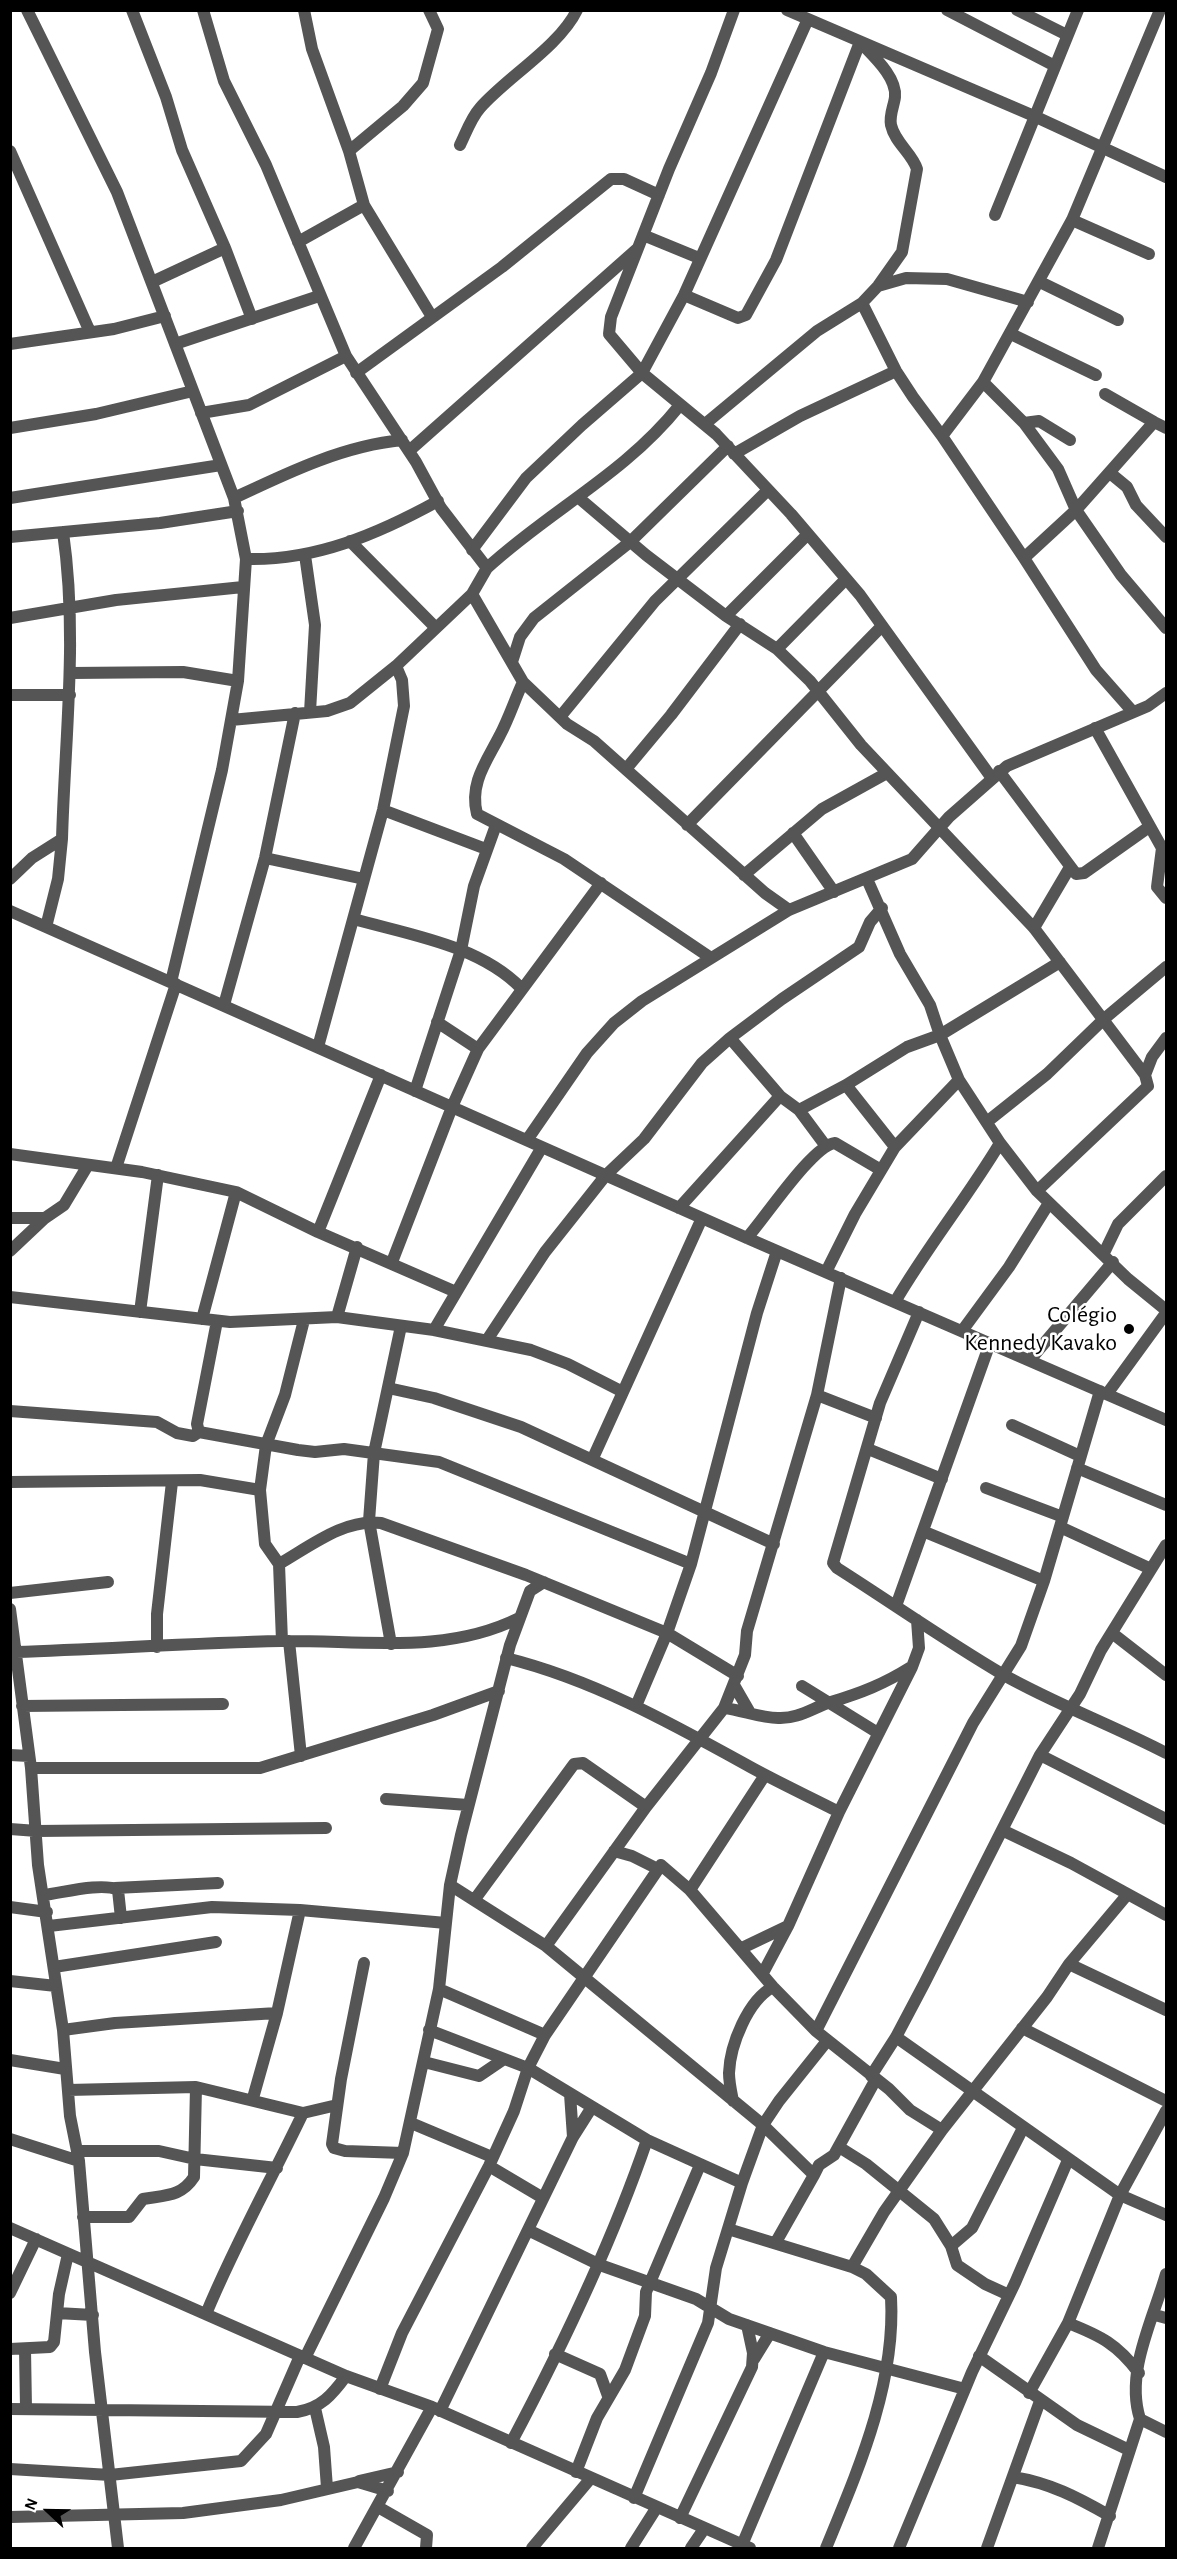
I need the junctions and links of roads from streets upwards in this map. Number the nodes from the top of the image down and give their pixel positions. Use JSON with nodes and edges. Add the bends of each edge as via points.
{"nodes":[{"id":1,"x":27,"y":10,"type":"edge"},
{"id":2,"x":132,"y":10,"type":"edge"},
{"id":3,"x":203,"y":10,"type":"edge"},
{"id":4,"x":304,"y":10,"type":"edge"},
{"id":5,"x":429,"y":10,"type":"edge"},
{"id":6,"x":578,"y":10,"type":"edge"},
{"id":7,"x":734,"y":10,"type":"edge"},
{"id":8,"x":787,"y":10,"type":"edge"},
{"id":9,"x":946,"y":10,"type":"edge"},
{"id":10,"x":1017,"y":10,"type":"edge"},
{"id":11,"x":1077,"y":10,"type":"edge"},
{"id":12,"x":1160,"y":10,"type":"edge"},
{"id":13,"x":808,"y":19,"type":"junction"},
{"id":14,"x":1067,"y":35,"type":"junction"},
{"id":15,"x":860,"y":42,"type":"junction"},
{"id":16,"x":1055,"y":66,"type":"junction"},
{"id":17,"x":1034,"y":116,"type":"junction"},
{"id":18,"x":460,"y":145,"type":"dead end"},
{"id":19,"x":1102,"y":148,"type":"junction"},
{"id":20,"x":348,"y":151,"type":"junction"},
{"id":21,"x":10,"y":152,"type":"edge"},
{"id":22,"x":1167,"y":177,"type":"edge"},
{"id":23,"x":659,"y":195,"type":"junction"},
{"id":24,"x":364,"y":205,"type":"junction"},
{"id":25,"x":994,"y":215,"type":"dead end"},
{"id":26,"x":1072,"y":220,"type":"junction"},
{"id":27,"x":644,"y":235,"type":"junction"},
{"id":28,"x":298,"y":242,"type":"junction"},
{"id":29,"x":225,"y":248,"type":"junction"},
{"id":30,"x":638,"y":248,"type":"junction"},
{"id":31,"x":1149,"y":254,"type":"dead end"},
{"id":32,"x":699,"y":258,"type":"junction"},
{"id":33,"x":152,"y":282,"type":"junction"},
{"id":34,"x":1040,"y":282,"type":"junction"},
{"id":35,"x":878,"y":286,"type":"junction"},
{"id":36,"x":684,"y":295,"type":"junction"},
{"id":37,"x":319,"y":296,"type":"junction"},
{"id":38,"x":1028,"y":302,"type":"junction"},
{"id":39,"x":862,"y":303,"type":"junction"},
{"id":40,"x":165,"y":316,"type":"junction"},
{"id":41,"x":432,"y":317,"type":"junction"},
{"id":42,"x":252,"y":319,"type":"junction"},
{"id":43,"x":1118,"y":320,"type":"dead end"},
{"id":44,"x":90,"y":332,"type":"junction"},
{"id":45,"x":1011,"y":333,"type":"junction"},
{"id":46,"x":10,"y":344,"type":"edge"},
{"id":47,"x":175,"y":344,"type":"junction"},
{"id":48,"x":346,"y":356,"type":"junction"},
{"id":49,"x":896,"y":371,"type":"junction"},
{"id":50,"x":356,"y":373,"type":"junction"},
{"id":51,"x":642,"y":373,"type":"junction"},
{"id":52,"x":1096,"y":375,"type":"dead end"},
{"id":53,"x":983,"y":382,"type":"junction"},
{"id":54,"x":193,"y":391,"type":"junction"},
{"id":55,"x":1105,"y":394,"type":"dead end"},
{"id":56,"x":680,"y":405,"type":"junction"},
{"id":57,"x":201,"y":413,"type":"junction"},
{"id":58,"x":1154,"y":422,"type":"junction"},
{"id":59,"x":1024,"y":423,"type":"junction"},
{"id":60,"x":705,"y":424,"type":"junction"},
{"id":61,"x":10,"y":428,"type":"edge"},
{"id":62,"x":1167,"y":428,"type":"edge"},
{"id":63,"x":942,"y":436,"type":"junction"},
{"id":64,"x":1070,"y":440,"type":"dead end"},
{"id":65,"x":405,"y":445,"type":"junction"},
{"id":66,"x":731,"y":450,"type":"junction"},
{"id":67,"x":221,"y":465,"type":"junction"},
{"id":68,"x":1110,"y":473,"type":"junction"},
{"id":69,"x":768,"y":490,"type":"junction"},
{"id":70,"x":10,"y":498,"type":"edge"},
{"id":71,"x":234,"y":498,"type":"junction"},
{"id":72,"x":579,"y":498,"type":"junction"},
{"id":73,"x":438,"y":501,"type":"junction"},
{"id":74,"x":1076,"y":510,"type":"junction"},
{"id":75,"x":238,"y":511,"type":"junction"},
{"id":76,"x":63,"y":532,"type":"junction"},
{"id":77,"x":808,"y":534,"type":"junction"},
{"id":78,"x":10,"y":537,"type":"edge"},
{"id":79,"x":1167,"y":537,"type":"edge"},
{"id":80,"x":350,"y":541,"type":"junction"},
{"id":81,"x":630,"y":542,"type":"junction"},
{"id":82,"x":472,"y":550,"type":"junction"},
{"id":83,"x":305,"y":555,"type":"junction"},
{"id":84,"x":1024,"y":558,"type":"junction"},
{"id":85,"x":246,"y":560,"type":"junction"},
{"id":86,"x":487,"y":568,"type":"junction"},
{"id":87,"x":678,"y":579,"type":"junction"},
{"id":88,"x":846,"y":579,"type":"junction"},
{"id":89,"x":243,"y":587,"type":"junction"},
{"id":90,"x":472,"y":594,"type":"junction"},
{"id":91,"x":71,"y":609,"type":"junction"},
{"id":92,"x":726,"y":616,"type":"junction"},
{"id":93,"x":10,"y":618,"type":"edge"},
{"id":94,"x":740,"y":624,"type":"junction"},
{"id":95,"x":882,"y":626,"type":"junction"},
{"id":96,"x":436,"y":628,"type":"junction"},
{"id":97,"x":1167,"y":628,"type":"edge"},
{"id":98,"x":777,"y":649,"type":"junction"},
{"id":99,"x":512,"y":662,"type":"junction"},
{"id":100,"x":396,"y":666,"type":"junction"},
{"id":101,"x":71,"y":673,"type":"junction"},
{"id":102,"x":238,"y":681,"type":"junction"},
{"id":103,"x":523,"y":682,"type":"junction"},
{"id":104,"x":820,"y":690,"type":"junction"},
{"id":105,"x":1167,"y":693,"type":"edge"},
{"id":106,"x":10,"y":695,"type":"edge"},
{"id":107,"x":70,"y":695,"type":"junction"},
{"id":108,"x":310,"y":712,"type":"junction"},
{"id":109,"x":1133,"y":712,"type":"junction"},
{"id":110,"x":295,"y":713,"type":"junction"},
{"id":111,"x":560,"y":717,"type":"junction"},
{"id":112,"x":231,"y":720,"type":"junction"},
{"id":113,"x":1095,"y":728,"type":"junction"},
{"id":114,"x":626,"y":769,"type":"junction"},
{"id":115,"x":887,"y":773,"type":"junction"},
{"id":116,"x":995,"y":774,"type":"junction"},
{"id":117,"x":383,"y":810,"type":"junction"},
{"id":118,"x":496,"y":825,"type":"junction"},
{"id":119,"x":687,"y":825,"type":"junction"},
{"id":120,"x":1149,"y":827,"type":"junction"},
{"id":121,"x":939,"y":829,"type":"junction"},
{"id":122,"x":793,"y":833,"type":"junction"},
{"id":123,"x":62,"y":839,"type":"junction"},
{"id":124,"x":486,"y":849,"type":"junction"},
{"id":125,"x":265,"y":858,"type":"junction"},
{"id":126,"x":1070,"y":867,"type":"junction"},
{"id":127,"x":744,"y":875,"type":"junction"},
{"id":128,"x":10,"y":879,"type":"edge"},
{"id":129,"x":364,"y":879,"type":"junction"},
{"id":130,"x":867,"y":879,"type":"junction"},
{"id":131,"x":601,"y":883,"type":"junction"},
{"id":132,"x":834,"y":892,"type":"junction"},
{"id":133,"x":1167,"y":898,"type":"edge"},
{"id":134,"x":882,"y":908,"type":"junction"},
{"id":135,"x":789,"y":910,"type":"junction"},
{"id":136,"x":10,"y":911,"type":"edge"},
{"id":137,"x":354,"y":919,"type":"junction"},
{"id":138,"x":46,"y":927,"type":"junction"},
{"id":139,"x":1034,"y":928,"type":"junction"},
{"id":140,"x":461,"y":950,"type":"junction"},
{"id":141,"x":711,"y":958,"type":"junction"},
{"id":142,"x":1060,"y":962,"type":"junction"},
{"id":143,"x":1166,"y":967,"type":"edge"},
{"id":144,"x":174,"y":983,"type":"junction"},
{"id":145,"x":522,"y":988,"type":"junction"},
{"id":146,"x":224,"y":1005,"type":"junction"},
{"id":147,"x":1104,"y":1019,"type":"junction"},
{"id":148,"x":437,"y":1022,"type":"junction"},
{"id":149,"x":940,"y":1035,"type":"junction"},
{"id":150,"x":730,"y":1038,"type":"junction"},
{"id":151,"x":1167,"y":1038,"type":"edge"},
{"id":152,"x":318,"y":1047,"type":"junction"},
{"id":153,"x":478,"y":1049,"type":"junction"},
{"id":154,"x":1145,"y":1074,"type":"junction"},
{"id":155,"x":381,"y":1075,"type":"junction"},
{"id":156,"x":959,"y":1080,"type":"junction"},
{"id":157,"x":846,"y":1085,"type":"junction"},
{"id":158,"x":416,"y":1090,"type":"junction"},
{"id":159,"x":780,"y":1096,"type":"junction"},
{"id":160,"x":452,"y":1107,"type":"junction"},
{"id":161,"x":799,"y":1110,"type":"junction"},
{"id":162,"x":988,"y":1121,"type":"junction"},
{"id":163,"x":527,"y":1140,"type":"junction"},
{"id":164,"x":1000,"y":1143,"type":"junction"},
{"id":165,"x":825,"y":1145,"type":"junction"},
{"id":166,"x":543,"y":1147,"type":"junction"},
{"id":167,"x":895,"y":1148,"type":"junction"},
{"id":168,"x":10,"y":1154,"type":"edge"},
{"id":169,"x":88,"y":1165,"type":"junction"},
{"id":170,"x":116,"y":1168,"type":"junction"},
{"id":171,"x":881,"y":1170,"type":"junction"},
{"id":172,"x":158,"y":1175,"type":"junction"},
{"id":173,"x":606,"y":1175,"type":"junction"},
{"id":174,"x":1167,"y":1176,"type":"edge"},
{"id":175,"x":236,"y":1191,"type":"junction"},
{"id":176,"x":1037,"y":1191,"type":"junction"},
{"id":177,"x":1049,"y":1203,"type":"junction"},
{"id":178,"x":679,"y":1208,"type":"junction"},
{"id":179,"x":10,"y":1218,"type":"edge"},
{"id":180,"x":45,"y":1218,"type":"junction"},
{"id":181,"x":702,"y":1218,"type":"junction"},
{"id":182,"x":318,"y":1232,"type":"junction"},
{"id":183,"x":747,"y":1238,"type":"junction"},
{"id":184,"x":357,"y":1247,"type":"junction"},
{"id":185,"x":10,"y":1251,"type":"edge"},
{"id":186,"x":777,"y":1251,"type":"junction"},
{"id":187,"x":1108,"y":1258,"type":"junction"},
{"id":188,"x":392,"y":1262,"type":"junction"},
{"id":189,"x":826,"y":1272,"type":"junction"},
{"id":190,"x":841,"y":1278,"type":"junction"},
{"id":191,"x":456,"y":1292,"type":"junction"},
{"id":192,"x":10,"y":1296,"type":"edge"},
{"id":193,"x":895,"y":1302,"type":"junction"},
{"id":194,"x":140,"y":1312,"type":"junction"},
{"id":195,"x":919,"y":1312,"type":"junction"},
{"id":196,"x":1167,"y":1312,"type":"edge"},
{"id":197,"x":337,"y":1317,"type":"junction"},
{"id":198,"x":202,"y":1320,"type":"junction"},
{"id":199,"x":304,"y":1320,"type":"junction"},
{"id":200,"x":217,"y":1321,"type":"junction"},
{"id":201,"x":401,"y":1326,"type":"junction"},
{"id":202,"x":434,"y":1330,"type":"junction"},
{"id":203,"x":962,"y":1331,"type":"junction"},
{"id":204,"x":487,"y":1340,"type":"junction"},
{"id":205,"x":990,"y":1343,"type":"junction"},
{"id":206,"x":1030,"y":1360,"type":"junction"},
{"id":207,"x":388,"y":1388,"type":"junction"},
{"id":208,"x":623,"y":1392,"type":"junction"},
{"id":209,"x":1103,"y":1392,"type":"junction"},
{"id":210,"x":817,"y":1395,"type":"junction"},
{"id":211,"x":10,"y":1411,"type":"edge"},
{"id":212,"x":876,"y":1418,"type":"junction"},
{"id":213,"x":1167,"y":1420,"type":"edge"},
{"id":214,"x":1012,"y":1425,"type":"dead end"},
{"id":215,"x":199,"y":1432,"type":"junction"},
{"id":216,"x":266,"y":1445,"type":"junction"},
{"id":217,"x":868,"y":1449,"type":"junction"},
{"id":218,"x":374,"y":1453,"type":"junction"},
{"id":219,"x":593,"y":1458,"type":"junction"},
{"id":220,"x":1078,"y":1462,"type":"junction"},
{"id":221,"x":942,"y":1479,"type":"junction"},
{"id":222,"x":10,"y":1482,"type":"edge"},
{"id":223,"x":172,"y":1482,"type":"junction"},
{"id":224,"x":986,"y":1488,"type":"dead end"},
{"id":225,"x":260,"y":1490,"type":"junction"},
{"id":226,"x":1167,"y":1505,"type":"edge"},
{"id":227,"x":704,"y":1513,"type":"junction"},
{"id":228,"x":369,"y":1521,"type":"junction"},
{"id":229,"x":1061,"y":1522,"type":"junction"},
{"id":230,"x":925,"y":1532,"type":"junction"},
{"id":231,"x":774,"y":1544,"type":"junction"},
{"id":232,"x":1167,"y":1545,"type":"edge"},
{"id":233,"x":279,"y":1564,"type":"junction"},
{"id":234,"x":691,"y":1564,"type":"junction"},
{"id":235,"x":1151,"y":1569,"type":"junction"},
{"id":236,"x":526,"y":1575,"type":"junction"},
{"id":237,"x":1044,"y":1581,"type":"junction"},
{"id":238,"x":108,"y":1582,"type":"dead end"},
{"id":239,"x":544,"y":1582,"type":"junction"},
{"id":240,"x":530,"y":1591,"type":"junction"},
{"id":241,"x":10,"y":1593,"type":"edge"},
{"id":242,"x":896,"y":1606,"type":"junction"},
{"id":243,"x":10,"y":1609,"type":"edge"},
{"id":244,"x":519,"y":1618,"type":"junction"},
{"id":245,"x":917,"y":1620,"type":"junction"},
{"id":246,"x":667,"y":1632,"type":"junction"},
{"id":247,"x":1112,"y":1633,"type":"junction"},
{"id":248,"x":940,"y":1635,"type":"junction"},
{"id":249,"x":286,"y":1641,"type":"junction"},
{"id":250,"x":391,"y":1644,"type":"junction"},
{"id":251,"x":157,"y":1647,"type":"junction"},
{"id":252,"x":919,"y":1648,"type":"junction"},
{"id":253,"x":16,"y":1652,"type":"junction"},
{"id":254,"x":506,"y":1658,"type":"junction"},
{"id":255,"x":912,"y":1667,"type":"junction"},
{"id":256,"x":1002,"y":1674,"type":"junction"},
{"id":257,"x":1167,"y":1675,"type":"edge"},
{"id":258,"x":736,"y":1680,"type":"junction"},
{"id":259,"x":15,"y":1681,"type":"edge"},
{"id":260,"x":802,"y":1686,"type":"dead end"},
{"id":261,"x":499,"y":1691,"type":"junction"},
{"id":262,"x":830,"y":1702,"type":"junction"},
{"id":263,"x":223,"y":1704,"type":"dead end"},
{"id":264,"x":22,"y":1706,"type":"junction"},
{"id":265,"x":636,"y":1706,"type":"junction"},
{"id":266,"x":724,"y":1708,"type":"junction"},
{"id":267,"x":1069,"y":1710,"type":"junction"},
{"id":268,"x":749,"y":1711,"type":"junction"},
{"id":269,"x":878,"y":1733,"type":"junction"},
{"id":270,"x":700,"y":1737,"type":"junction"},
{"id":271,"x":1167,"y":1753,"type":"edge"},
{"id":272,"x":10,"y":1755,"type":"edge"},
{"id":273,"x":1040,"y":1755,"type":"junction"},
{"id":274,"x":301,"y":1756,"type":"junction"},
{"id":275,"x":30,"y":1762,"type":"junction"},
{"id":276,"x":765,"y":1775,"type":"junction"},
{"id":277,"x":386,"y":1799,"type":"dead end"},
{"id":278,"x":468,"y":1805,"type":"junction"},
{"id":279,"x":646,"y":1807,"type":"junction"},
{"id":280,"x":839,"y":1812,"type":"junction"},
{"id":281,"x":1167,"y":1819,"type":"edge"},
{"id":282,"x":326,"y":1828,"type":"dead end"},
{"id":283,"x":10,"y":1829,"type":"edge"},
{"id":284,"x":38,"y":1831,"type":"junction"},
{"id":285,"x":1004,"y":1831,"type":"junction"},
{"id":286,"x":614,"y":1851,"type":"junction"},
{"id":287,"x":658,"y":1869,"type":"junction"},
{"id":288,"x":218,"y":1883,"type":"dead end"},
{"id":289,"x":450,"y":1885,"type":"junction"},
{"id":290,"x":115,"y":1888,"type":"junction"},
{"id":291,"x":690,"y":1890,"type":"junction"},
{"id":292,"x":44,"y":1895,"type":"junction"},
{"id":293,"x":1127,"y":1895,"type":"junction"},
{"id":294,"x":475,"y":1899,"type":"junction"},
{"id":295,"x":10,"y":1907,"type":"edge"},
{"id":296,"x":300,"y":1910,"type":"junction"},
{"id":297,"x":47,"y":1912,"type":"junction"},
{"id":298,"x":1167,"y":1915,"type":"edge"},
{"id":299,"x":121,"y":1918,"type":"junction"},
{"id":300,"x":446,"y":1923,"type":"junction"},
{"id":301,"x":49,"y":1926,"type":"junction"},
{"id":302,"x":788,"y":1926,"type":"junction"},
{"id":303,"x":216,"y":1942,"type":"dead end"},
{"id":304,"x":546,"y":1946,"type":"junction"},
{"id":305,"x":742,"y":1948,"type":"junction"},
{"id":306,"x":364,"y":1963,"type":"dead end"},
{"id":307,"x":1069,"y":1964,"type":"junction"},
{"id":308,"x":54,"y":1968,"type":"junction"},
{"id":309,"x":763,"y":1973,"type":"junction"},
{"id":310,"x":583,"y":1977,"type":"junction"},
{"id":311,"x":10,"y":1981,"type":"edge"},
{"id":312,"x":56,"y":1986,"type":"junction"},
{"id":313,"x":773,"y":1987,"type":"junction"},
{"id":314,"x":439,"y":1989,"type":"junction"},
{"id":315,"x":1167,"y":2010,"type":"edge"},
{"id":316,"x":277,"y":2013,"type":"junction"},
{"id":317,"x":1022,"y":2028,"type":"junction"},
{"id":318,"x":63,"y":2030,"type":"junction"},
{"id":319,"x":429,"y":2030,"type":"junction"},
{"id":320,"x":816,"y":2031,"type":"junction"},
{"id":321,"x":545,"y":2035,"type":"junction"},
{"id":322,"x":896,"y":2037,"type":"junction"},
{"id":323,"x":827,"y":2040,"type":"junction"},
{"id":324,"x":504,"y":2059,"type":"junction"},
{"id":325,"x":10,"y":2060,"type":"edge"},
{"id":326,"x":424,"y":2061,"type":"junction"},
{"id":327,"x":528,"y":2068,"type":"junction"},
{"id":328,"x":65,"y":2069,"type":"junction"},
{"id":329,"x":874,"y":2078,"type":"junction"},
{"id":330,"x":196,"y":2087,"type":"junction"},
{"id":331,"x":68,"y":2090,"type":"junction"},
{"id":332,"x":972,"y":2091,"type":"junction"},
{"id":333,"x":570,"y":2094,"type":"junction"},
{"id":334,"x":253,"y":2098,"type":"junction"},
{"id":335,"x":733,"y":2101,"type":"junction"},
{"id":336,"x":1167,"y":2101,"type":"edge"},
{"id":337,"x":337,"y":2105,"type":"junction"},
{"id":338,"x":592,"y":2107,"type":"junction"},
{"id":339,"x":1167,"y":2110,"type":"edge"},
{"id":340,"x":303,"y":2113,"type":"junction"},
{"id":341,"x":411,"y":2123,"type":"junction"},
{"id":342,"x":763,"y":2125,"type":"junction"},
{"id":343,"x":1023,"y":2128,"type":"junction"},
{"id":344,"x":942,"y":2130,"type":"junction"},
{"id":345,"x":573,"y":2137,"type":"junction"},
{"id":346,"x":10,"y":2139,"type":"edge"},
{"id":347,"x":647,"y":2140,"type":"junction"},
{"id":348,"x":839,"y":2147,"type":"junction"},
{"id":349,"x":403,"y":2153,"type":"junction"},
{"id":350,"x":78,"y":2156,"type":"junction"},
{"id":351,"x":195,"y":2159,"type":"junction"},
{"id":352,"x":1068,"y":2160,"type":"junction"},
{"id":353,"x":491,"y":2162,"type":"junction"},
{"id":354,"x":700,"y":2165,"type":"junction"},
{"id":355,"x":277,"y":2168,"type":"junction"},
{"id":356,"x":814,"y":2175,"type":"junction"},
{"id":357,"x":742,"y":2184,"type":"junction"},
{"id":358,"x":899,"y":2192,"type":"junction"},
{"id":359,"x":1120,"y":2194,"type":"junction"},
{"id":360,"x":543,"y":2198,"type":"junction"},
{"id":361,"x":1167,"y":2215,"type":"edge"},
{"id":362,"x":83,"y":2217,"type":"junction"},
{"id":363,"x":10,"y":2228,"type":"edge"},
{"id":364,"x":728,"y":2229,"type":"junction"},
{"id":365,"x":528,"y":2230,"type":"junction"},
{"id":366,"x":36,"y":2239,"type":"junction"},
{"id":367,"x":776,"y":2242,"type":"junction"},
{"id":368,"x":951,"y":2246,"type":"junction"},
{"id":369,"x":68,"y":2254,"type":"junction"},
{"id":370,"x":87,"y":2261,"type":"junction"},
{"id":371,"x":600,"y":2265,"type":"junction"},
{"id":372,"x":852,"y":2267,"type":"junction"},
{"id":373,"x":1167,"y":2274,"type":"edge"},
{"id":374,"x":649,"y":2284,"type":"junction"},
{"id":375,"x":711,"y":2289,"type":"junction"},
{"id":376,"x":10,"y":2293,"type":"edge"},
{"id":377,"x":1009,"y":2295,"type":"junction"},
{"id":378,"x":696,"y":2299,"type":"junction"},
{"id":379,"x":711,"y":2306,"type":"junction"},
{"id":380,"x":57,"y":2313,"type":"junction"},
{"id":381,"x":206,"y":2314,"type":"junction"},
{"id":382,"x":93,"y":2315,"type":"junction"},
{"id":383,"x":1161,"y":2316,"type":"edge"},
{"id":384,"x":729,"y":2319,"type":"junction"},
{"id":385,"x":708,"y":2323,"type":"junction"},
{"id":386,"x":1068,"y":2323,"type":"junction"},
{"id":387,"x":747,"y":2325,"type":"junction"},
{"id":388,"x":770,"y":2333,"type":"junction"},
{"id":389,"x":10,"y":2349,"type":"edge"},
{"id":390,"x":25,"y":2349,"type":"junction"},
{"id":391,"x":824,"y":2352,"type":"junction"},
{"id":392,"x":555,"y":2354,"type":"junction"},
{"id":393,"x":979,"y":2356,"type":"junction"},
{"id":394,"x":302,"y":2357,"type":"junction"},
{"id":395,"x":754,"y":2359,"type":"junction"},
{"id":396,"x":887,"y":2368,"type":"junction"},
{"id":397,"x":1139,"y":2373,"type":"junction"},
{"id":398,"x":346,"y":2376,"type":"junction"},
{"id":399,"x":380,"y":2389,"type":"junction"},
{"id":400,"x":965,"y":2389,"type":"junction"},
{"id":401,"x":1029,"y":2393,"type":"junction"},
{"id":402,"x":608,"y":2396,"type":"junction"},
{"id":403,"x":1041,"y":2401,"type":"junction"},
{"id":404,"x":26,"y":2408,"type":"junction"},
{"id":405,"x":315,"y":2408,"type":"junction"},
{"id":406,"x":10,"y":2409,"type":"edge"},
{"id":407,"x":436,"y":2409,"type":"junction"},
{"id":408,"x":276,"y":2410,"type":"junction"},
{"id":409,"x":103,"y":2412,"type":"junction"},
{"id":410,"x":1140,"y":2419,"type":"junction"},
{"id":411,"x":1167,"y":2432,"type":"edge"},
{"id":412,"x":511,"y":2442,"type":"junction"},
{"id":413,"x":1129,"y":2450,"type":"junction"},
{"id":414,"x":10,"y":2469,"type":"edge"},
{"id":415,"x":398,"y":2472,"type":"junction"},
{"id":416,"x":576,"y":2472,"type":"junction"},
{"id":417,"x":110,"y":2475,"type":"junction"},
{"id":418,"x":1012,"y":2477,"type":"junction"},
{"id":419,"x":591,"y":2478,"type":"junction"},
{"id":420,"x":358,"y":2482,"type":"junction"},
{"id":421,"x":327,"y":2488,"type":"junction"},
{"id":422,"x":388,"y":2491,"type":"junction"},
{"id":423,"x":634,"y":2498,"type":"junction"},
{"id":424,"x":378,"y":2507,"type":"junction"},
{"id":425,"x":657,"y":2507,"type":"junction"},
{"id":426,"x":115,"y":2516,"type":"junction"},
{"id":427,"x":1110,"y":2516,"type":"junction"},
{"id":428,"x":10,"y":2517,"type":"edge"},
{"id":429,"x":680,"y":2518,"type":"junction"},
{"id":430,"x":704,"y":2529,"type":"junction"},
{"id":431,"x":746,"y":2547,"type":"edge"},
{"id":432,"x":118,"y":2548,"type":"edge"},
{"id":433,"x":354,"y":2548,"type":"edge"},
{"id":434,"x":426,"y":2548,"type":"edge"},
{"id":435,"x":532,"y":2548,"type":"edge"},
{"id":436,"x":631,"y":2548,"type":"edge"},
{"id":437,"x":692,"y":2548,"type":"edge"},
{"id":438,"x":826,"y":2548,"type":"edge"},
{"id":439,"x":899,"y":2548,"type":"edge"},
{"id":440,"x":987,"y":2548,"type":"edge"},
{"id":441,"x":1098,"y":2548,"type":"edge"}],
"edges":[{"from":1,"to":33,"type":"street","via":[[117,192]]},
{"from":2,"to":29,"type":"street","via":[[182,150]]},
{"from":3,"to":28,"type":"street","via":[[224,81],[266,165]]},
{"from":4,"to":20,"type":"street","via":[[312,49]]},
{"from":5,"to":20,"type":"street","via":[[438,29],[423,83],[403,106]]},
{"from":6,"to":18,"type":"street","via":[[541,53],[478,110]]},
{"from":7,"to":23,"type":"street"},
{"from":8,"to":13,"type":"street"},
{"from":9,"to":16,"type":"street"},
{"from":10,"to":14,"type":"street"},
{"from":11,"to":14,"type":"street"},
{"from":12,"to":19,"type":"street"},
{"from":13,"to":15,"type":"street"},
{"from":13,"to":32,"type":"street"},
{"from":14,"to":16,"type":"street"},
{"from":15,"to":17,"type":"street"},
{"from":15,"to":35,"type":"street","via":[[893,82],[891,124],[917,169],[904,245]]},
{"from":15,"to":36,"type":"street","via":[[776,260],[746,315],[727,315]]},
{"from":16,"to":17,"type":"street"},
{"from":17,"to":19,"type":"street"},
{"from":17,"to":25,"type":"street"},
{"from":19,"to":22,"type":"street"},
{"from":19,"to":26,"type":"street"},
{"from":20,"to":24,"type":"street"},
{"from":21,"to":44,"type":"street"},
{"from":23,"to":27,"type":"street"},
{"from":23,"to":41,"type":"street","via":[[624,179],[611,179],[502,267]]},
{"from":24,"to":28,"type":"street"},
{"from":24,"to":41,"type":"street"},
{"from":26,"to":31,"type":"street"},
{"from":26,"to":34,"type":"street"},
{"from":27,"to":30,"type":"street"},
{"from":27,"to":32,"type":"street"},
{"from":28,"to":37,"type":"street"},
{"from":29,"to":33,"type":"street"},
{"from":29,"to":42,"type":"street"},
{"from":30,"to":51,"type":"street","via":[[611,317],[609,334]]},
{"from":30,"to":65,"type":"street"},
{"from":32,"to":36,"type":"street"},
{"from":33,"to":40,"type":"street"},
{"from":34,"to":38,"type":"street"},
{"from":34,"to":43,"type":"street"},
{"from":35,"to":38,"type":"street","via":[[906,278],[947,279]]},
{"from":35,"to":39,"type":"street"},
{"from":36,"to":51,"type":"street"},
{"from":37,"to":42,"type":"street"},
{"from":37,"to":48,"type":"street"},
{"from":38,"to":45,"type":"street"},
{"from":39,"to":49,"type":"street"},
{"from":39,"to":60,"type":"street","via":[[817,331]]},
{"from":40,"to":44,"type":"street"},
{"from":40,"to":47,"type":"street"},
{"from":41,"to":50,"type":"street"},
{"from":42,"to":47,"type":"street"},
{"from":44,"to":46,"type":"street"},
{"from":45,"to":52,"type":"street"},
{"from":45,"to":53,"type":"street"},
{"from":47,"to":54,"type":"street"},
{"from":48,"to":50,"type":"street"},
{"from":48,"to":57,"type":"street","via":[[249,405]]},
{"from":49,"to":63,"type":"street"},
{"from":49,"to":66,"type":"street"},
{"from":50,"to":65,"type":"street"},
{"from":51,"to":56,"type":"street"},
{"from":51,"to":82,"type":"street","via":[[526,478]]},
{"from":53,"to":59,"type":"street"},
{"from":53,"to":63,"type":"street"},
{"from":54,"to":57,"type":"street"},
{"from":54,"to":61,"type":"street","via":[[96,414]]},
{"from":55,"to":58,"type":"street"},
{"from":56,"to":60,"type":"street"},
{"from":56,"to":72,"type":"street","via":[[638,451]]},
{"from":57,"to":67,"type":"street"},
{"from":58,"to":62,"type":"street"},
{"from":58,"to":68,"type":"street"},
{"from":59,"to":64,"type":"street","via":[[1040,421]]},
{"from":59,"to":74,"type":"street","via":[[1058,469]]},
{"from":60,"to":66,"type":"street"},
{"from":63,"to":84,"type":"street"},
{"from":65,"to":71,"type":"street","via":[[376,443],[335,455]]},
{"from":65,"to":73,"type":"street"},
{"from":66,"to":69,"type":"street"},
{"from":66,"to":81,"type":"street"},
{"from":67,"to":70,"type":"street"},
{"from":67,"to":71,"type":"street"},
{"from":68,"to":74,"type":"street"},
{"from":68,"to":79,"type":"street","via":[[1127,487],[1136,505]]},
{"from":69,"to":77,"type":"street"},
{"from":69,"to":87,"type":"street"},
{"from":71,"to":75,"type":"street"},
{"from":72,"to":81,"type":"street"},
{"from":72,"to":86,"type":"street","via":[[515,542]]},
{"from":73,"to":80,"type":"street","via":[[398,523]]},
{"from":73,"to":82,"type":"street"},
{"from":74,"to":84,"type":"street"},
{"from":74,"to":97,"type":"street","via":[[1127,585]]},
{"from":75,"to":76,"type":"street"},
{"from":75,"to":85,"type":"street"},
{"from":76,"to":78,"type":"street"},
{"from":76,"to":91,"type":"street"},
{"from":77,"to":88,"type":"street"},
{"from":77,"to":92,"type":"street"},
{"from":80,"to":83,"type":"street"},
{"from":80,"to":96,"type":"street"},
{"from":81,"to":87,"type":"street"},
{"from":81,"to":99,"type":"street","via":[[534,618],[520,637]]},
{"from":82,"to":86,"type":"street"},
{"from":83,"to":85,"type":"street"},
{"from":83,"to":108,"type":"street","via":[[315,625]]},
{"from":84,"to":109,"type":"street","via":[[1096,670]]},
{"from":85,"to":89,"type":"street"},
{"from":86,"to":90,"type":"street"},
{"from":87,"to":92,"type":"street"},
{"from":87,"to":111,"type":"street","via":[[654,602]]},
{"from":88,"to":95,"type":"street"},
{"from":88,"to":98,"type":"street"},
{"from":89,"to":91,"type":"street","via":[[116,600]]},
{"from":89,"to":102,"type":"street"},
{"from":90,"to":96,"type":"street"},
{"from":90,"to":99,"type":"street"},
{"from":91,"to":93,"type":"street"},
{"from":91,"to":101,"type":"street"},
{"from":92,"to":94,"type":"street"},
{"from":94,"to":98,"type":"street"},
{"from":94,"to":114,"type":"street"},
{"from":95,"to":104,"type":"street"},
{"from":95,"to":116,"type":"street"},
{"from":96,"to":100,"type":"street"},
{"from":98,"to":104,"type":"street"},
{"from":99,"to":103,"type":"street"},
{"from":100,"to":108,"type":"street","via":[[350,703]]},
{"from":100,"to":117,"type":"street","via":[[402,680],[404,706]]},
{"from":101,"to":102,"type":"street","via":[[183,672]]},
{"from":101,"to":107,"type":"street"},
{"from":102,"to":112,"type":"street"},
{"from":103,"to":111,"type":"street"},
{"from":103,"to":118,"type":"street","via":[[477,778],[477,814]]},
{"from":104,"to":115,"type":"street","via":[[851,734]]},
{"from":104,"to":119,"type":"street"},
{"from":105,"to":109,"type":"street"},
{"from":106,"to":107,"type":"street"},
{"from":107,"to":123,"type":"street"},
{"from":108,"to":110,"type":"street"},
{"from":109,"to":113,"type":"street"},
{"from":110,"to":112,"type":"street"},
{"from":110,"to":125,"type":"street"},
{"from":111,"to":114,"type":"street"},
{"from":112,"to":144,"type":"street"},
{"from":113,"to":116,"type":"street"},
{"from":113,"to":120,"type":"street"},
{"from":114,"to":119,"type":"street"},
{"from":115,"to":121,"type":"street"},
{"from":115,"to":122,"type":"street","via":[[822,808]]},
{"from":116,"to":121,"type":"street"},
{"from":116,"to":126,"type":"street"},
{"from":117,"to":124,"type":"street"},
{"from":117,"to":129,"type":"street"},
{"from":118,"to":124,"type":"street"},
{"from":118,"to":131,"type":"street","via":[[536,843]]},
{"from":119,"to":127,"type":"street"},
{"from":120,"to":126,"type":"street","via":[[1080,875]]},
{"from":120,"to":133,"type":"street","via":[[1161,848],[1157,886]]},
{"from":121,"to":130,"type":"street","via":[[912,858]]},
{"from":121,"to":139,"type":"street"},
{"from":122,"to":127,"type":"street"},
{"from":122,"to":132,"type":"street"},
{"from":123,"to":128,"type":"street","via":[[32,858]]},
{"from":123,"to":138,"type":"street"},
{"from":124,"to":140,"type":"street"},
{"from":125,"to":129,"type":"street"},
{"from":125,"to":146,"type":"street"},
{"from":126,"to":139,"type":"street"},
{"from":127,"to":135,"type":"street"},
{"from":129,"to":137,"type":"street"},
{"from":130,"to":132,"type":"street"},
{"from":130,"to":134,"type":"street"},
{"from":131,"to":141,"type":"street"},
{"from":131,"to":145,"type":"street"},
{"from":132,"to":135,"type":"street"},
{"from":134,"to":149,"type":"street","via":[[900,954],[930,1005]]},
{"from":134,"to":150,"type":"street","via":[[870,922],[859,947]]},
{"from":135,"to":141,"type":"street"},
{"from":136,"to":138,"type":"street"},
{"from":137,"to":140,"type":"street"},
{"from":137,"to":152,"type":"street"},
{"from":138,"to":144,"type":"street"},
{"from":139,"to":142,"type":"street"},
{"from":140,"to":145,"type":"street","via":[[511,977]]},
{"from":140,"to":148,"type":"street"},
{"from":141,"to":163,"type":"street","via":[[642,1001],[602,1035]]},
{"from":142,"to":147,"type":"street"},
{"from":142,"to":149,"type":"street"},
{"from":143,"to":147,"type":"street"},
{"from":144,"to":146,"type":"street"},
{"from":144,"to":170,"type":"street"},
{"from":145,"to":153,"type":"street"},
{"from":146,"to":152,"type":"street"},
{"from":147,"to":154,"type":"street"},
{"from":147,"to":162,"type":"street","via":[[1047,1074]]},
{"from":148,"to":153,"type":"street"},
{"from":148,"to":158,"type":"street"},
{"from":149,"to":156,"type":"street"},
{"from":149,"to":157,"type":"street","via":[[906,1047]]},
{"from":150,"to":159,"type":"street"},
{"from":150,"to":173,"type":"street","via":[[702,1063],[644,1139]]},
{"from":151,"to":154,"type":"street"},
{"from":152,"to":155,"type":"street"},
{"from":153,"to":160,"type":"street"},
{"from":154,"to":176,"type":"street","via":[[1148,1086]]},
{"from":155,"to":158,"type":"street"},
{"from":155,"to":182,"type":"street"},
{"from":156,"to":162,"type":"street"},
{"from":156,"to":167,"type":"street"},
{"from":157,"to":161,"type":"street"},
{"from":157,"to":167,"type":"street"},
{"from":158,"to":160,"type":"street"},
{"from":159,"to":161,"type":"street"},
{"from":159,"to":178,"type":"street"},
{"from":160,"to":163,"type":"street"},
{"from":160,"to":188,"type":"street"},
{"from":161,"to":165,"type":"street"},
{"from":162,"to":164,"type":"street"},
{"from":163,"to":166,"type":"street"},
{"from":164,"to":176,"type":"street"},
{"from":164,"to":193,"type":"street"},
{"from":165,"to":171,"type":"street","via":[[835,1143]]},
{"from":165,"to":183,"type":"street"},
{"from":166,"to":173,"type":"street"},
{"from":166,"to":191,"type":"street"},
{"from":167,"to":171,"type":"street"},
{"from":168,"to":169,"type":"street"},
{"from":169,"to":170,"type":"street"},
{"from":169,"to":180,"type":"street","via":[[64,1205]]},
{"from":170,"to":172,"type":"street"},
{"from":171,"to":189,"type":"street"},
{"from":172,"to":175,"type":"street"},
{"from":172,"to":194,"type":"street"},
{"from":173,"to":178,"type":"street"},
{"from":173,"to":204,"type":"street","via":[[546,1252]]},
{"from":174,"to":187,"type":"street","via":[[1118,1224]]},
{"from":175,"to":182,"type":"street"},
{"from":175,"to":198,"type":"street"},
{"from":176,"to":177,"type":"street"},
{"from":177,"to":187,"type":"street"},
{"from":177,"to":203,"type":"street"},
{"from":178,"to":181,"type":"street"},
{"from":179,"to":180,"type":"street"},
{"from":180,"to":185,"type":"street"},
{"from":181,"to":183,"type":"street"},
{"from":181,"to":208,"type":"street"},
{"from":182,"to":184,"type":"street"},
{"from":183,"to":186,"type":"street"},
{"from":184,"to":188,"type":"street"},
{"from":184,"to":197,"type":"street"},
{"from":186,"to":189,"type":"street"},
{"from":186,"to":227,"type":"street"},
{"from":187,"to":196,"type":"street"},
{"from":187,"to":206,"type":"street"},
{"from":188,"to":191,"type":"street"},
{"from":189,"to":190,"type":"street"},
{"from":190,"to":193,"type":"street"},
{"from":190,"to":210,"type":"street"},
{"from":191,"to":202,"type":"street"},
{"from":192,"to":194,"type":"street"},
{"from":193,"to":195,"type":"street"},
{"from":194,"to":198,"type":"street"},
{"from":195,"to":203,"type":"street"},
{"from":195,"to":212,"type":"street"},
{"from":196,"to":209,"type":"street"},
{"from":197,"to":199,"type":"street"},
{"from":197,"to":201,"type":"street"},
{"from":198,"to":200,"type":"street"},
{"from":199,"to":200,"type":"street"},
{"from":199,"to":216,"type":"street","via":[[285,1395]]},
{"from":200,"to":215,"type":"street","via":[[197,1424]]},
{"from":201,"to":202,"type":"street"},
{"from":201,"to":207,"type":"street"},
{"from":202,"to":204,"type":"street"},
{"from":203,"to":205,"type":"street"},
{"from":204,"to":208,"type":"street","via":[[550,1357]]},
{"from":205,"to":206,"type":"street"},
{"from":205,"to":221,"type":"street"},
{"from":206,"to":209,"type":"street"},
{"from":207,"to":218,"type":"street"},
{"from":207,"to":219,"type":"street","via":[[484,1413]]},
{"from":208,"to":219,"type":"street"},
{"from":209,"to":213,"type":"street"},
{"from":209,"to":220,"type":"street"},
{"from":210,"to":212,"type":"street"},
{"from":210,"to":231,"type":"street"},
{"from":211,"to":215,"type":"street","via":[[157,1422],[177,1433],[193,1436]]},
{"from":212,"to":217,"type":"street"},
{"from":214,"to":220,"type":"street"},
{"from":215,"to":216,"type":"street"},
{"from":216,"to":218,"type":"street","via":[[315,1452],[344,1449]]},
{"from":216,"to":225,"type":"street"},
{"from":217,"to":221,"type":"street"},
{"from":217,"to":242,"type":"street","via":[[833,1563]]},
{"from":218,"to":228,"type":"street"},
{"from":218,"to":234,"type":"street","via":[[450,1465]]},
{"from":219,"to":227,"type":"street"},
{"from":220,"to":226,"type":"street"},
{"from":220,"to":229,"type":"street"},
{"from":221,"to":230,"type":"street"},
{"from":222,"to":223,"type":"street"},
{"from":223,"to":225,"type":"street","via":[[200,1480]]},
{"from":223,"to":251,"type":"street"},
{"from":224,"to":229,"type":"street"},
{"from":225,"to":233,"type":"street","via":[[265,1544]]},
{"from":227,"to":231,"type":"street"},
{"from":227,"to":234,"type":"street"},
{"from":228,"to":233,"type":"street","via":[[336,1532]]},
{"from":228,"to":236,"type":"street","via":[[394,1526]]},
{"from":228,"to":250,"type":"street"},
{"from":229,"to":235,"type":"street"},
{"from":229,"to":237,"type":"street"},
{"from":230,"to":237,"type":"street"},
{"from":230,"to":242,"type":"street"},
{"from":231,"to":258,"type":"street"},
{"from":232,"to":235,"type":"street"},
{"from":233,"to":249,"type":"street"},
{"from":234,"to":246,"type":"street"},
{"from":235,"to":247,"type":"street"},
{"from":236,"to":239,"type":"street"},
{"from":236,"to":240,"type":"street"},
{"from":237,"to":256,"type":"street","via":[[1021,1646]]},
{"from":238,"to":241,"type":"street"},
{"from":239,"to":240,"type":"street"},
{"from":239,"to":246,"type":"street"},
{"from":240,"to":244,"type":"street"},
{"from":242,"to":245,"type":"street"},
{"from":243,"to":253,"type":"street"},
{"from":244,"to":250,"type":"street","via":[[475,1636]]},
{"from":244,"to":254,"type":"street"},
{"from":245,"to":248,"type":"street"},
{"from":245,"to":252,"type":"street"},
{"from":246,"to":258,"type":"street"},
{"from":246,"to":265,"type":"street"},
{"from":247,"to":257,"type":"street"},
{"from":247,"to":267,"type":"street"},
{"from":248,"to":252,"type":"street"},
{"from":248,"to":256,"type":"street"},
{"from":249,"to":250,"type":"street"},
{"from":249,"to":251,"type":"street"},
{"from":249,"to":274,"type":"street"},
{"from":251,"to":253,"type":"street"},
{"from":252,"to":255,"type":"street"},
{"from":253,"to":259,"type":"street"},
{"from":254,"to":261,"type":"street"},
{"from":254,"to":265,"type":"street"},
{"from":255,"to":262,"type":"street","via":[[868,1691]]},
{"from":255,"to":269,"type":"street"},
{"from":256,"to":267,"type":"street"},
{"from":256,"to":320,"type":"street","via":[[973,1723]]},
{"from":258,"to":266,"type":"street"},
{"from":258,"to":268,"type":"street"},
{"from":259,"to":264,"type":"street"},
{"from":260,"to":262,"type":"street"},
{"from":261,"to":274,"type":"street"},
{"from":261,"to":278,"type":"street"},
{"from":262,"to":268,"type":"street","via":[[799,1716],[780,1719]]},
{"from":262,"to":269,"type":"street"},
{"from":263,"to":264,"type":"street"},
{"from":264,"to":275,"type":"street"},
{"from":265,"to":270,"type":"street"},
{"from":266,"to":268,"type":"street"},
{"from":266,"to":270,"type":"street"},
{"from":267,"to":271,"type":"street","via":[[1123,1730]]},
{"from":267,"to":273,"type":"street"},
{"from":269,"to":280,"type":"street"},
{"from":270,"to":276,"type":"street"},
{"from":270,"to":279,"type":"street"},
{"from":272,"to":275,"type":"street"},
{"from":273,"to":281,"type":"street"},
{"from":273,"to":285,"type":"street"},
{"from":274,"to":275,"type":"street","via":[[240,1770]]},
{"from":275,"to":284,"type":"street"},
{"from":276,"to":280,"type":"street"},
{"from":276,"to":291,"type":"street"},
{"from":277,"to":278,"type":"street"},
{"from":278,"to":289,"type":"street"},
{"from":279,"to":286,"type":"street"},
{"from":279,"to":294,"type":"street","via":[[583,1763],[574,1764]]},
{"from":280,"to":302,"type":"street"},
{"from":282,"to":284,"type":"street"},
{"from":283,"to":284,"type":"street"},
{"from":284,"to":292,"type":"street","via":[[38,1865]]},
{"from":285,"to":293,"type":"street"},
{"from":285,"to":322,"type":"street"},
{"from":286,"to":287,"type":"street"},
{"from":286,"to":304,"type":"street"},
{"from":287,"to":291,"type":"street","via":[[661,1865],[666,1867]]},
{"from":287,"to":310,"type":"street","via":[[611,1942]]},
{"from":288,"to":290,"type":"street"},
{"from":289,"to":294,"type":"street"},
{"from":289,"to":300,"type":"street"},
{"from":290,"to":292,"type":"street"},
{"from":290,"to":299,"type":"street"},
{"from":291,"to":305,"type":"street"},
{"from":292,"to":297,"type":"street"},
{"from":293,"to":298,"type":"street"},
{"from":293,"to":307,"type":"street"},
{"from":294,"to":304,"type":"street"},
{"from":295,"to":297,"type":"street"},
{"from":296,"to":299,"type":"street","via":[[212,1907]]},
{"from":296,"to":300,"type":"street"},
{"from":296,"to":316,"type":"street"},
{"from":297,"to":301,"type":"street"},
{"from":299,"to":301,"type":"street"},
{"from":300,"to":314,"type":"street"},
{"from":301,"to":308,"type":"street"},
{"from":302,"to":305,"type":"street"},
{"from":302,"to":309,"type":"street"},
{"from":303,"to":308,"type":"street"},
{"from":304,"to":310,"type":"street"},
{"from":305,"to":309,"type":"street"},
{"from":306,"to":337,"type":"street"},
{"from":307,"to":315,"type":"street"},
{"from":307,"to":317,"type":"street"},
{"from":308,"to":312,"type":"street"},
{"from":309,"to":313,"type":"street"},
{"from":310,"to":321,"type":"street"},
{"from":310,"to":335,"type":"street"},
{"from":311,"to":312,"type":"street"},
{"from":312,"to":318,"type":"street"},
{"from":313,"to":320,"type":"street"},
{"from":313,"to":335,"type":"street","via":[[758,1999],[737,2040],[729,2070]]},
{"from":314,"to":319,"type":"street"},
{"from":314,"to":321,"type":"street"},
{"from":316,"to":318,"type":"street"},
{"from":316,"to":334,"type":"street"},
{"from":317,"to":332,"type":"street"},
{"from":317,"to":336,"type":"street"},
{"from":318,"to":328,"type":"street"},
{"from":319,"to":324,"type":"street"},
{"from":319,"to":326,"type":"street"},
{"from":320,"to":323,"type":"street"},
{"from":321,"to":327,"type":"street"},
{"from":322,"to":329,"type":"street"},
{"from":322,"to":332,"type":"street"},
{"from":323,"to":329,"type":"street"},
{"from":323,"to":342,"type":"street"},
{"from":324,"to":326,"type":"street","via":[[479,2076]]},
{"from":324,"to":327,"type":"street"},
{"from":325,"to":328,"type":"street"},
{"from":326,"to":341,"type":"street"},
{"from":327,"to":333,"type":"street"},
{"from":327,"to":353,"type":"street"},
{"from":328,"to":331,"type":"street"},
{"from":329,"to":344,"type":"street","via":[[910,2110]]},
{"from":329,"to":348,"type":"street"},
{"from":330,"to":331,"type":"street"},
{"from":330,"to":334,"type":"street"},
{"from":330,"to":351,"type":"street"},
{"from":331,"to":350,"type":"street"},
{"from":332,"to":343,"type":"street"},
{"from":332,"to":344,"type":"street"},
{"from":333,"to":338,"type":"street"},
{"from":333,"to":345,"type":"street"},
{"from":334,"to":340,"type":"street"},
{"from":335,"to":342,"type":"street"},
{"from":337,"to":340,"type":"street"},
{"from":337,"to":349,"type":"street","via":[[334,2148]]},
{"from":338,"to":345,"type":"street"},
{"from":338,"to":347,"type":"street"},
{"from":339,"to":359,"type":"street"},
{"from":340,"to":355,"type":"street"},
{"from":341,"to":349,"type":"street"},
{"from":341,"to":353,"type":"street"},
{"from":342,"to":356,"type":"street"},
{"from":342,"to":357,"type":"street"},
{"from":343,"to":352,"type":"street"},
{"from":343,"to":368,"type":"street","via":[[972,2228]]},
{"from":344,"to":358,"type":"street"},
{"from":345,"to":360,"type":"street"},
{"from":346,"to":350,"type":"street"},
{"from":347,"to":354,"type":"street"},
{"from":347,"to":371,"type":"street"},
{"from":348,"to":356,"type":"street"},
{"from":348,"to":358,"type":"street"},
{"from":349,"to":394,"type":"street"},
{"from":350,"to":351,"type":"street","via":[[159,2151]]},
{"from":350,"to":362,"type":"street"},
{"from":351,"to":355,"type":"street"},
{"from":351,"to":362,"type":"street","via":[[194,2177],[178,2193],[143,2199],[129,2217]]},
{"from":352,"to":359,"type":"street"},
{"from":352,"to":377,"type":"street"},
{"from":353,"to":360,"type":"street"},
{"from":353,"to":399,"type":"street","via":[[402,2332]]},
{"from":354,"to":357,"type":"street"},
{"from":354,"to":374,"type":"street"},
{"from":355,"to":381,"type":"street","via":[[252,2212]]},
{"from":356,"to":367,"type":"street"},
{"from":357,"to":364,"type":"street"},
{"from":358,"to":368,"type":"street","via":[[934,2219]]},
{"from":358,"to":372,"type":"street"},
{"from":359,"to":361,"type":"street"},
{"from":359,"to":386,"type":"street"},
{"from":360,"to":365,"type":"street"},
{"from":362,"to":370,"type":"street"},
{"from":363,"to":366,"type":"street"},
{"from":364,"to":367,"type":"street"},
{"from":364,"to":375,"type":"street"},
{"from":365,"to":371,"type":"street"},
{"from":365,"to":407,"type":"street"},
{"from":366,"to":369,"type":"street"},
{"from":366,"to":376,"type":"street"},
{"from":367,"to":372,"type":"street"},
{"from":368,"to":377,"type":"street","via":[[957,2265]]},
{"from":369,"to":370,"type":"street"},
{"from":369,"to":380,"type":"street"},
{"from":370,"to":381,"type":"street"},
{"from":370,"to":382,"type":"street"},
{"from":371,"to":374,"type":"street"},
{"from":371,"to":392,"type":"street"},
{"from":372,"to":396,"type":"street","via":[[891,2297]]},
{"from":373,"to":383,"type":"street"},
{"from":374,"to":378,"type":"street"},
{"from":374,"to":402,"type":"street","via":[[645,2316],[625,2370]]},
{"from":375,"to":378,"type":"street"},
{"from":375,"to":379,"type":"street"},
{"from":377,"to":393,"type":"street"},
{"from":378,"to":379,"type":"street"},
{"from":379,"to":384,"type":"street"},
{"from":379,"to":385,"type":"street"},
{"from":380,"to":382,"type":"street"},
{"from":380,"to":390,"type":"street","via":[[50,2347]]},
{"from":381,"to":394,"type":"street"},
{"from":382,"to":409,"type":"street"},
{"from":383,"to":397,"type":"street","via":[[1140,2350]]},
{"from":384,"to":385,"type":"street"},
{"from":384,"to":387,"type":"street"},
{"from":385,"to":423,"type":"street"},
{"from":386,"to":397,"type":"street","via":[[1103,2337]]},
{"from":386,"to":401,"type":"street"},
{"from":387,"to":388,"type":"street"},
{"from":387,"to":395,"type":"street"},
{"from":388,"to":391,"type":"street"},
{"from":388,"to":395,"type":"street"},
{"from":389,"to":390,"type":"street"},
{"from":390,"to":404,"type":"street"},
{"from":391,"to":396,"type":"street"},
{"from":391,"to":431,"type":"street"},
{"from":392,"to":402,"type":"street","via":[[600,2374]]},
{"from":392,"to":412,"type":"street"},
{"from":393,"to":400,"type":"street"},
{"from":393,"to":401,"type":"street"},
{"from":394,"to":398,"type":"street"},
{"from":394,"to":408,"type":"street"},
{"from":395,"to":429,"type":"street"},
{"from":396,"to":400,"type":"street"},
{"from":396,"to":438,"type":"street","via":[[854,2479]]},
{"from":397,"to":410,"type":"street","via":[[1135,2402]]},
{"from":398,"to":399,"type":"street"},
{"from":398,"to":405,"type":"street","via":[[333,2394]]},
{"from":399,"to":407,"type":"street"},
{"from":400,"to":439,"type":"street"},
{"from":401,"to":403,"type":"street"},
{"from":402,"to":416,"type":"street"},
{"from":403,"to":413,"type":"street","via":[[1087,2431]]},
{"from":403,"to":418,"type":"street"},
{"from":404,"to":406,"type":"street"},
{"from":404,"to":409,"type":"street"},
{"from":405,"to":408,"type":"street","via":[[297,2412]]},
{"from":405,"to":421,"type":"street","via":[[324,2447]]},
{"from":407,"to":412,"type":"street"},
{"from":407,"to":415,"type":"street"},
{"from":408,"to":409,"type":"street"},
{"from":408,"to":417,"type":"street","via":[[266,2434],[241,2461]]},
{"from":409,"to":417,"type":"street"},
{"from":410,"to":411,"type":"street"},
{"from":410,"to":413,"type":"street"},
{"from":412,"to":416,"type":"street"},
{"from":413,"to":427,"type":"street"},
{"from":414,"to":417,"type":"street"},
{"from":415,"to":420,"type":"street"},
{"from":415,"to":422,"type":"street"},
{"from":416,"to":419,"type":"street"},
{"from":417,"to":426,"type":"street"},
{"from":418,"to":427,"type":"street","via":[[1066,2491]]},
{"from":418,"to":440,"type":"street"},
{"from":419,"to":423,"type":"street"},
{"from":419,"to":435,"type":"street"},
{"from":420,"to":421,"type":"street"},
{"from":420,"to":422,"type":"street"},
{"from":421,"to":426,"type":"street","via":[[246,2506]]},
{"from":422,"to":424,"type":"street"},
{"from":423,"to":425,"type":"street"},
{"from":424,"to":433,"type":"street"},
{"from":424,"to":434,"type":"street","via":[[427,2535]]},
{"from":425,"to":429,"type":"street"},
{"from":425,"to":436,"type":"street"},
{"from":426,"to":428,"type":"street"},
{"from":426,"to":432,"type":"street"},
{"from":427,"to":441,"type":"street"},
{"from":429,"to":430,"type":"street"},
{"from":430,"to":431,"type":"street"},
{"from":430,"to":437,"type":"street"}]}
